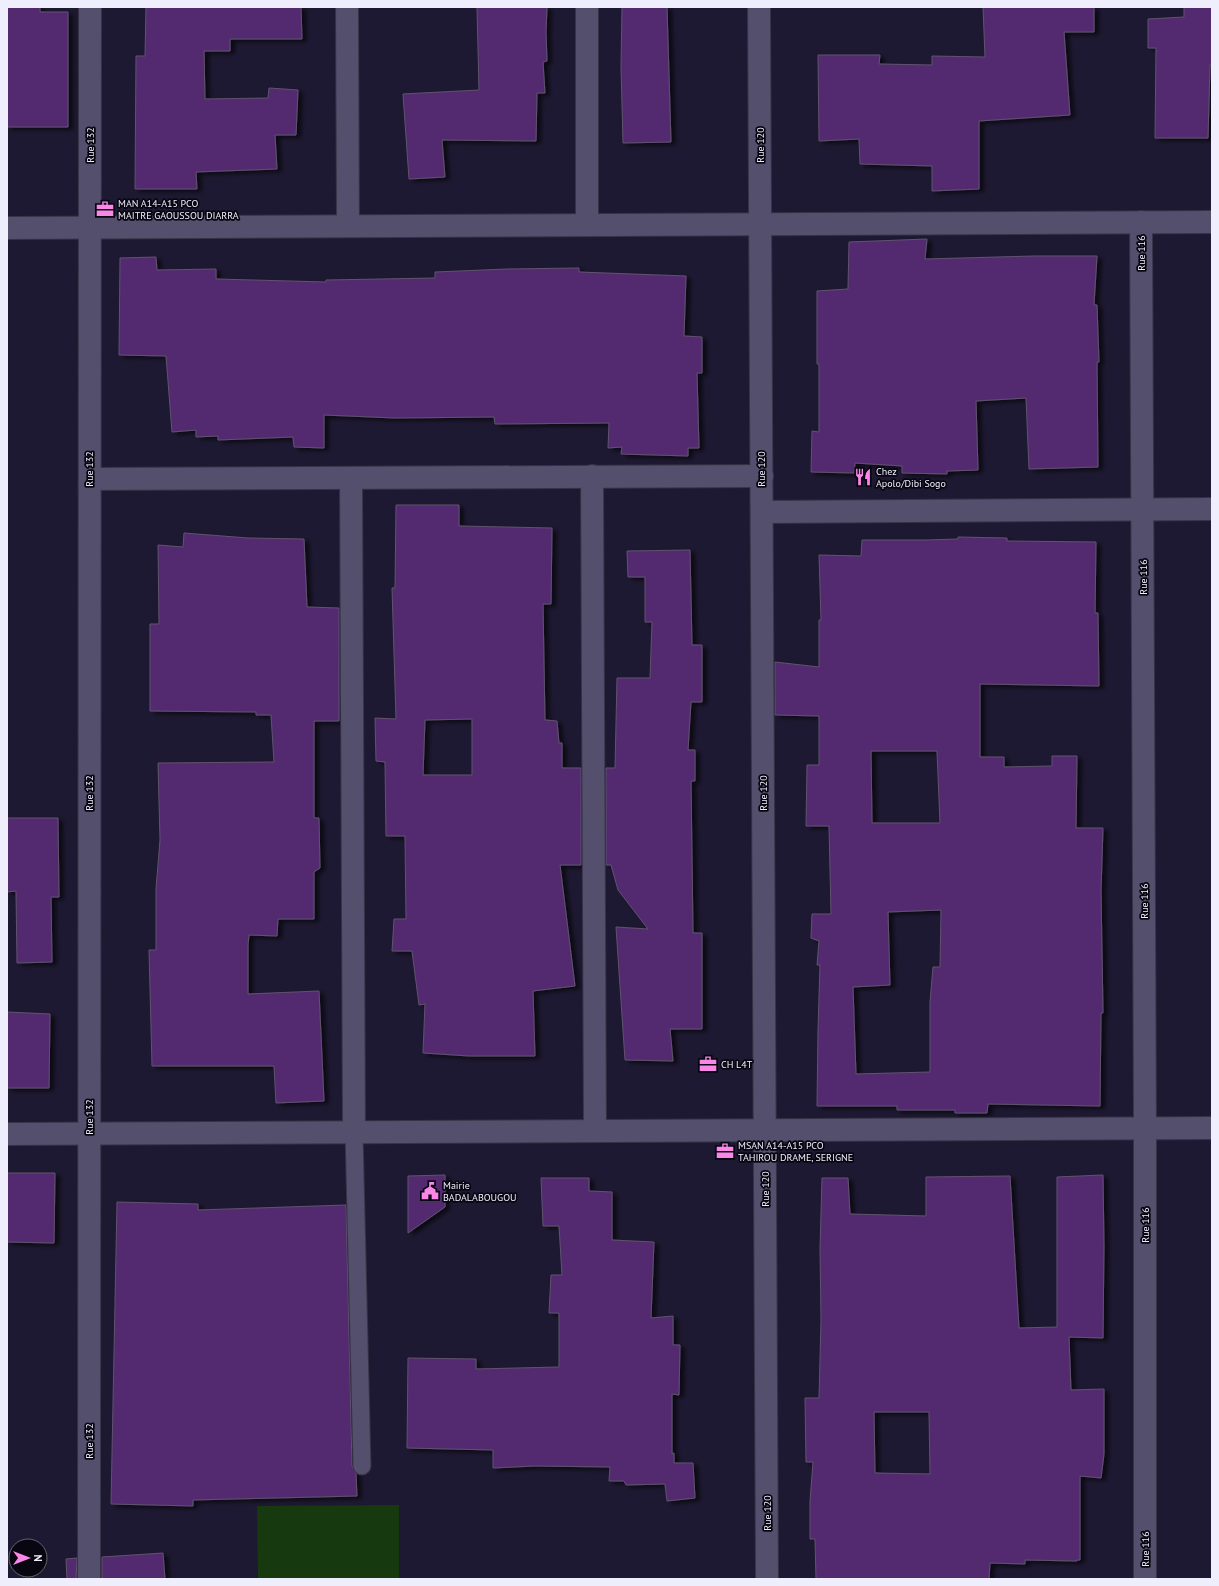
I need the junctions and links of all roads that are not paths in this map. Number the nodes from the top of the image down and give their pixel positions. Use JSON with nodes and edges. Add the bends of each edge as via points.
{"nodes":[{"id":1,"x":90,"y":7,"type":"edge"},
{"id":2,"x":347,"y":7,"type":"edge"},
{"id":3,"x":587,"y":7,"type":"edge"},
{"id":4,"x":759,"y":7,"type":"edge"},
{"id":5,"x":1141,"y":222,"type":"junction"},
{"id":6,"x":1212,"y":222,"type":"edge"},
{"id":7,"x":760,"y":224,"type":"junction"},
{"id":8,"x":587,"y":225,"type":"junction"},
{"id":9,"x":348,"y":226,"type":"junction"},
{"id":10,"x":7,"y":228,"type":"edge"},
{"id":11,"x":90,"y":228,"type":"junction"},
{"id":12,"x":592,"y":476,"type":"junction"},
{"id":13,"x":762,"y":476,"type":"junction"},
{"id":14,"x":351,"y":478,"type":"junction"},
{"id":15,"x":90,"y":479,"type":"junction"},
{"id":16,"x":1212,"y":509,"type":"edge"},
{"id":17,"x":1143,"y":510,"type":"junction"},
{"id":18,"x":762,"y":512,"type":"junction"},
{"id":19,"x":1145,"y":1128,"type":"junction"},
{"id":20,"x":1212,"y":1128,"type":"edge"},
{"id":21,"x":765,"y":1130,"type":"junction"},
{"id":22,"x":595,"y":1131,"type":"junction"},
{"id":23,"x":354,"y":1132,"type":"junction"},
{"id":24,"x":89,"y":1133,"type":"junction"},
{"id":25,"x":7,"y":1134,"type":"edge"},
{"id":26,"x":362,"y":1466,"type":"dead end"},
{"id":27,"x":89,"y":1579,"type":"edge"},
{"id":28,"x":767,"y":1579,"type":"edge"},
{"id":29,"x":1145,"y":1579,"type":"edge"}],
"edges":[{"from":1,"to":11,"type":"street","name":"Rue 132"},
{"from":2,"to":9,"type":"street"},
{"from":3,"to":8,"type":"street"},
{"from":4,"to":7,"type":"street","name":"Rue 120"},
{"from":5,"to":6,"type":"street"},
{"from":5,"to":7,"type":"street"},
{"from":5,"to":17,"type":"street","name":"Rue 116"},
{"from":7,"to":8,"type":"street"},
{"from":7,"to":13,"type":"street","name":"Rue 120"},
{"from":8,"to":9,"type":"street"},
{"from":9,"to":11,"type":"street"},
{"from":10,"to":11,"type":"street"},
{"from":11,"to":15,"type":"street","name":"Rue 132"},
{"from":12,"to":13,"type":"street"},
{"from":12,"to":14,"type":"street"},
{"from":12,"to":22,"type":"street"},
{"from":13,"to":18,"type":"street","name":"Rue 120"},
{"from":14,"to":15,"type":"street"},
{"from":14,"to":23,"type":"street"},
{"from":15,"to":24,"type":"street","name":"Rue 132"},
{"from":16,"to":17,"type":"street"},
{"from":17,"to":18,"type":"street"},
{"from":17,"to":19,"type":"street","name":"Rue 116"},
{"from":18,"to":21,"type":"street","name":"Rue 120"},
{"from":19,"to":20,"type":"street"},
{"from":19,"to":21,"type":"street"},
{"from":19,"to":29,"type":"street","name":"Rue 116"},
{"from":21,"to":22,"type":"street"},
{"from":21,"to":28,"type":"street","name":"Rue 120"},
{"from":22,"to":23,"type":"street"},
{"from":23,"to":24,"type":"street"},
{"from":23,"to":26,"type":"lane"},
{"from":24,"to":25,"type":"street"},
{"from":24,"to":27,"type":"street","name":"Rue 132"}]}
